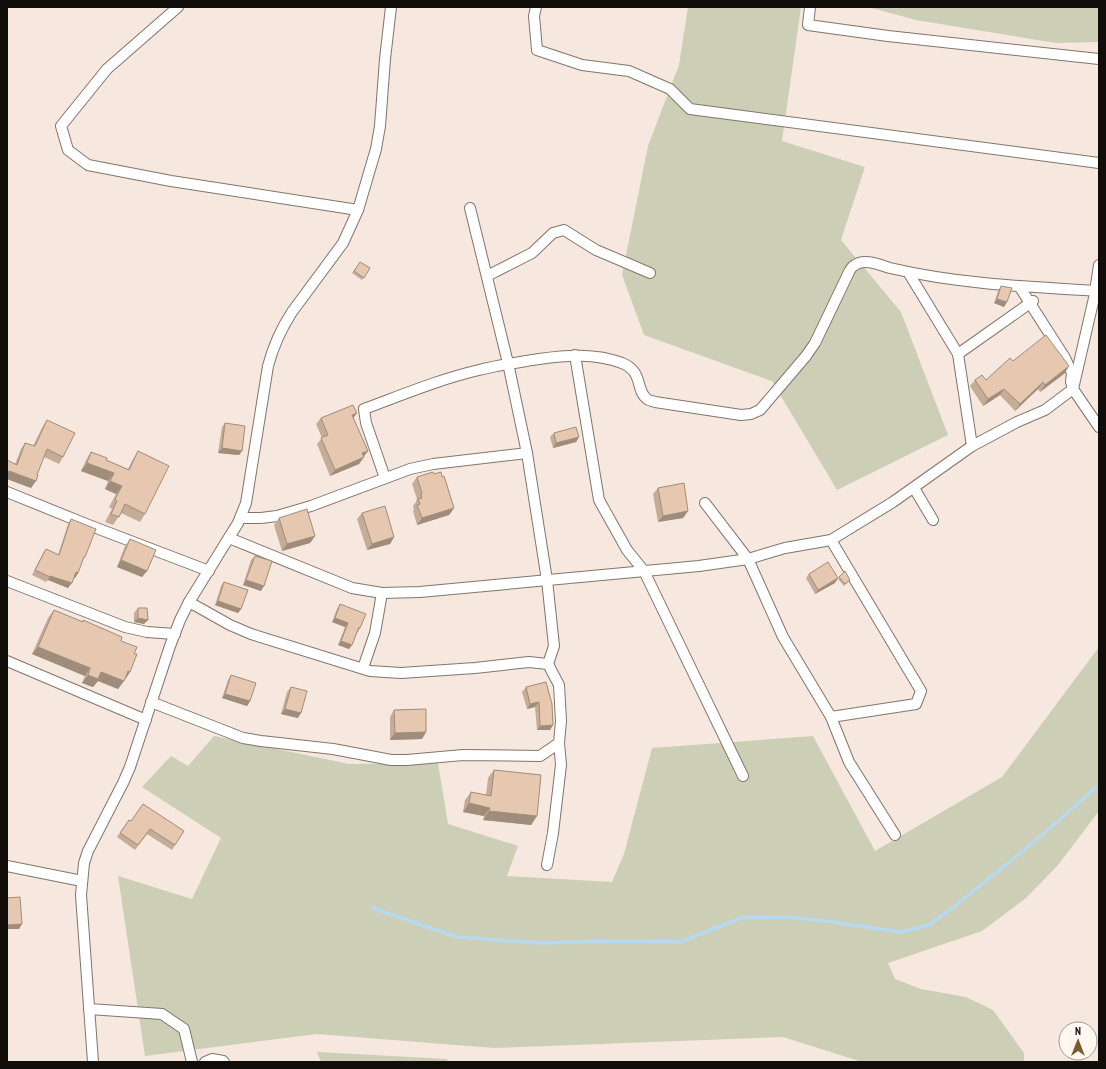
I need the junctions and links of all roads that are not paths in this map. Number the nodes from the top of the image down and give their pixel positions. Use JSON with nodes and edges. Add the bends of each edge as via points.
{"nodes":[{"id":1,"x":178,"y":7,"type":"edge"},
{"id":2,"x":390,"y":7,"type":"edge"},
{"id":3,"x":536,"y":7,"type":"edge"},
{"id":4,"x":810,"y":7,"type":"edge"},
{"id":5,"x":1099,"y":59,"type":"edge"},
{"id":6,"x":1099,"y":163,"type":"edge"},
{"id":7,"x":470,"y":208,"type":"dead end"},
{"id":8,"x":358,"y":210,"type":"junction"},
{"id":9,"x":1099,"y":265,"type":"edge"},
{"id":10,"x":908,"y":272,"type":"junction"},
{"id":11,"x":650,"y":273,"type":"dead end"},
{"id":12,"x":487,"y":276,"type":"junction"},
{"id":13,"x":1019,"y":286,"type":"junction"},
{"id":14,"x":1098,"y":291,"type":"edge"},
{"id":15,"x":1032,"y":303,"type":"junction"},
{"id":16,"x":958,"y":354,"type":"junction"},
{"id":17,"x":575,"y":355,"type":"junction"},
{"id":18,"x":508,"y":363,"type":"junction"},
{"id":19,"x":1073,"y":389,"type":"junction"},
{"id":20,"x":1099,"y":427,"type":"edge"},
{"id":21,"x":972,"y":446,"type":"junction"},
{"id":22,"x":527,"y":453,"type":"junction"},
{"id":23,"x":385,"y":478,"type":"junction"},
{"id":24,"x":914,"y":488,"type":"junction"},
{"id":25,"x":7,"y":492,"type":"edge"},
{"id":26,"x":705,"y":503,"type":"dead end"},
{"id":27,"x":240,"y":518,"type":"junction"},
{"id":28,"x":933,"y":520,"type":"dead end"},
{"id":29,"x":229,"y":538,"type":"junction"},
{"id":30,"x":831,"y":540,"type":"junction"},
{"id":31,"x":748,"y":559,"type":"junction"},
{"id":32,"x":209,"y":571,"type":"junction"},
{"id":33,"x":644,"y":571,"type":"junction"},
{"id":34,"x":548,"y":580,"type":"junction"},
{"id":35,"x":7,"y":581,"type":"edge"},
{"id":36,"x":382,"y":593,"type":"junction"},
{"id":37,"x":189,"y":602,"type":"junction"},
{"id":38,"x":175,"y":634,"type":"junction"},
{"id":39,"x":7,"y":661,"type":"edge"},
{"id":40,"x":548,"y":664,"type":"junction"},
{"id":41,"x":363,"y":668,"type":"junction"},
{"id":42,"x":151,"y":702,"type":"junction"},
{"id":43,"x":831,"y":717,"type":"junction"},
{"id":44,"x":146,"y":720,"type":"junction"},
{"id":45,"x":559,"y":743,"type":"junction"},
{"id":46,"x":743,"y":776,"type":"dead end"},
{"id":47,"x":895,"y":835,"type":"dead end"},
{"id":48,"x":547,"y":865,"type":"dead end"},
{"id":49,"x":7,"y":866,"type":"edge"},
{"id":50,"x":82,"y":881,"type":"junction"},
{"id":51,"x":89,"y":1009,"type":"junction"},
{"id":52,"x":93,"y":1062,"type":"edge"},
{"id":53,"x":192,"y":1062,"type":"edge"},
{"id":54,"x":205,"y":1062,"type":"edge"},
{"id":55,"x":224,"y":1062,"type":"edge"}],
"edges":[{"from":1,"to":8,"type":"street","via":[[108,69],[61,126],[68,150],[88,165],[171,181]]},
{"from":2,"to":8,"type":"street","via":[[380,126]]},
{"from":3,"to":6,"type":"street","via":[[534,16],[538,50],[582,65],[629,71],[670,89],[690,109]]},
{"from":4,"to":5,"type":"street","via":[[808,25]]},
{"from":7,"to":12,"type":"street"},
{"from":8,"to":27,"type":"street","via":[[343,243],[292,312],[272,352],[246,503]]},
{"from":9,"to":14,"type":"street"},
{"from":10,"to":13,"type":"street"},
{"from":10,"to":16,"type":"street"},
{"from":10,"to":17,"type":"street","via":[[868,262],[854,265],[815,343],[760,410],[751,414],[741,415],[648,400],[633,370],[602,358]]},
{"from":11,"to":12,"type":"street","via":[[596,250],[564,230],[553,233],[532,253]]},
{"from":12,"to":18,"type":"street"},
{"from":13,"to":14,"type":"street"},
{"from":13,"to":15,"type":"street"},
{"from":14,"to":19,"type":"street"},
{"from":15,"to":16,"type":"street"},
{"from":15,"to":19,"type":"street","via":[[1065,358],[1072,373]]},
{"from":16,"to":21,"type":"street"},
{"from":17,"to":18,"type":"street"},
{"from":17,"to":33,"type":"street","via":[[599,500],[627,550]]},
{"from":18,"to":22,"type":"street"},
{"from":18,"to":23,"type":"street","via":[[449,378],[364,409],[366,423]]},
{"from":19,"to":20,"type":"street"},
{"from":19,"to":21,"type":"street","via":[[1045,410]]},
{"from":21,"to":24,"type":"street"},
{"from":22,"to":23,"type":"street","via":[[433,464]]},
{"from":22,"to":34,"type":"street"},
{"from":23,"to":27,"type":"street","via":[[277,516]]},
{"from":24,"to":28,"type":"street"},
{"from":24,"to":30,"type":"street"},
{"from":25,"to":32,"type":"street"},
{"from":26,"to":31,"type":"street"},
{"from":27,"to":29,"type":"street"},
{"from":29,"to":32,"type":"street"},
{"from":29,"to":36,"type":"street","via":[[352,588]]},
{"from":30,"to":31,"type":"street","via":[[786,548]]},
{"from":30,"to":43,"type":"street","via":[[921,691],[916,704]]},
{"from":31,"to":33,"type":"street"},
{"from":31,"to":43,"type":"street","via":[[782,637]]},
{"from":32,"to":37,"type":"street"},
{"from":33,"to":34,"type":"street"},
{"from":33,"to":46,"type":"street"},
{"from":34,"to":36,"type":"street"},
{"from":34,"to":40,"type":"street","via":[[554,646]]},
{"from":35,"to":38,"type":"street","via":[[125,626],[146,632]]},
{"from":36,"to":41,"type":"street","via":[[375,633]]},
{"from":37,"to":38,"type":"street"},
{"from":37,"to":41,"type":"street","via":[[251,634]]},
{"from":38,"to":42,"type":"street"},
{"from":39,"to":44,"type":"street"},
{"from":40,"to":41,"type":"street","via":[[529,662],[401,674]]},
{"from":40,"to":45,"type":"street","via":[[559,685]]},
{"from":42,"to":44,"type":"street"},
{"from":42,"to":45,"type":"street","via":[[243,738],[333,749],[391,760],[463,755],[540,756]]},
{"from":43,"to":47,"type":"street","via":[[849,762]]},
{"from":44,"to":50,"type":"street","via":[[123,783],[88,851]]},
{"from":45,"to":48,"type":"street","via":[[561,765]]},
{"from":49,"to":50,"type":"street"},
{"from":50,"to":51,"type":"street"},
{"from":51,"to":52,"type":"street"},
{"from":51,"to":53,"type":"street","via":[[162,1014],[184,1029]]},
{"from":54,"to":55,"type":"street","via":[[212,1059]]}]}
